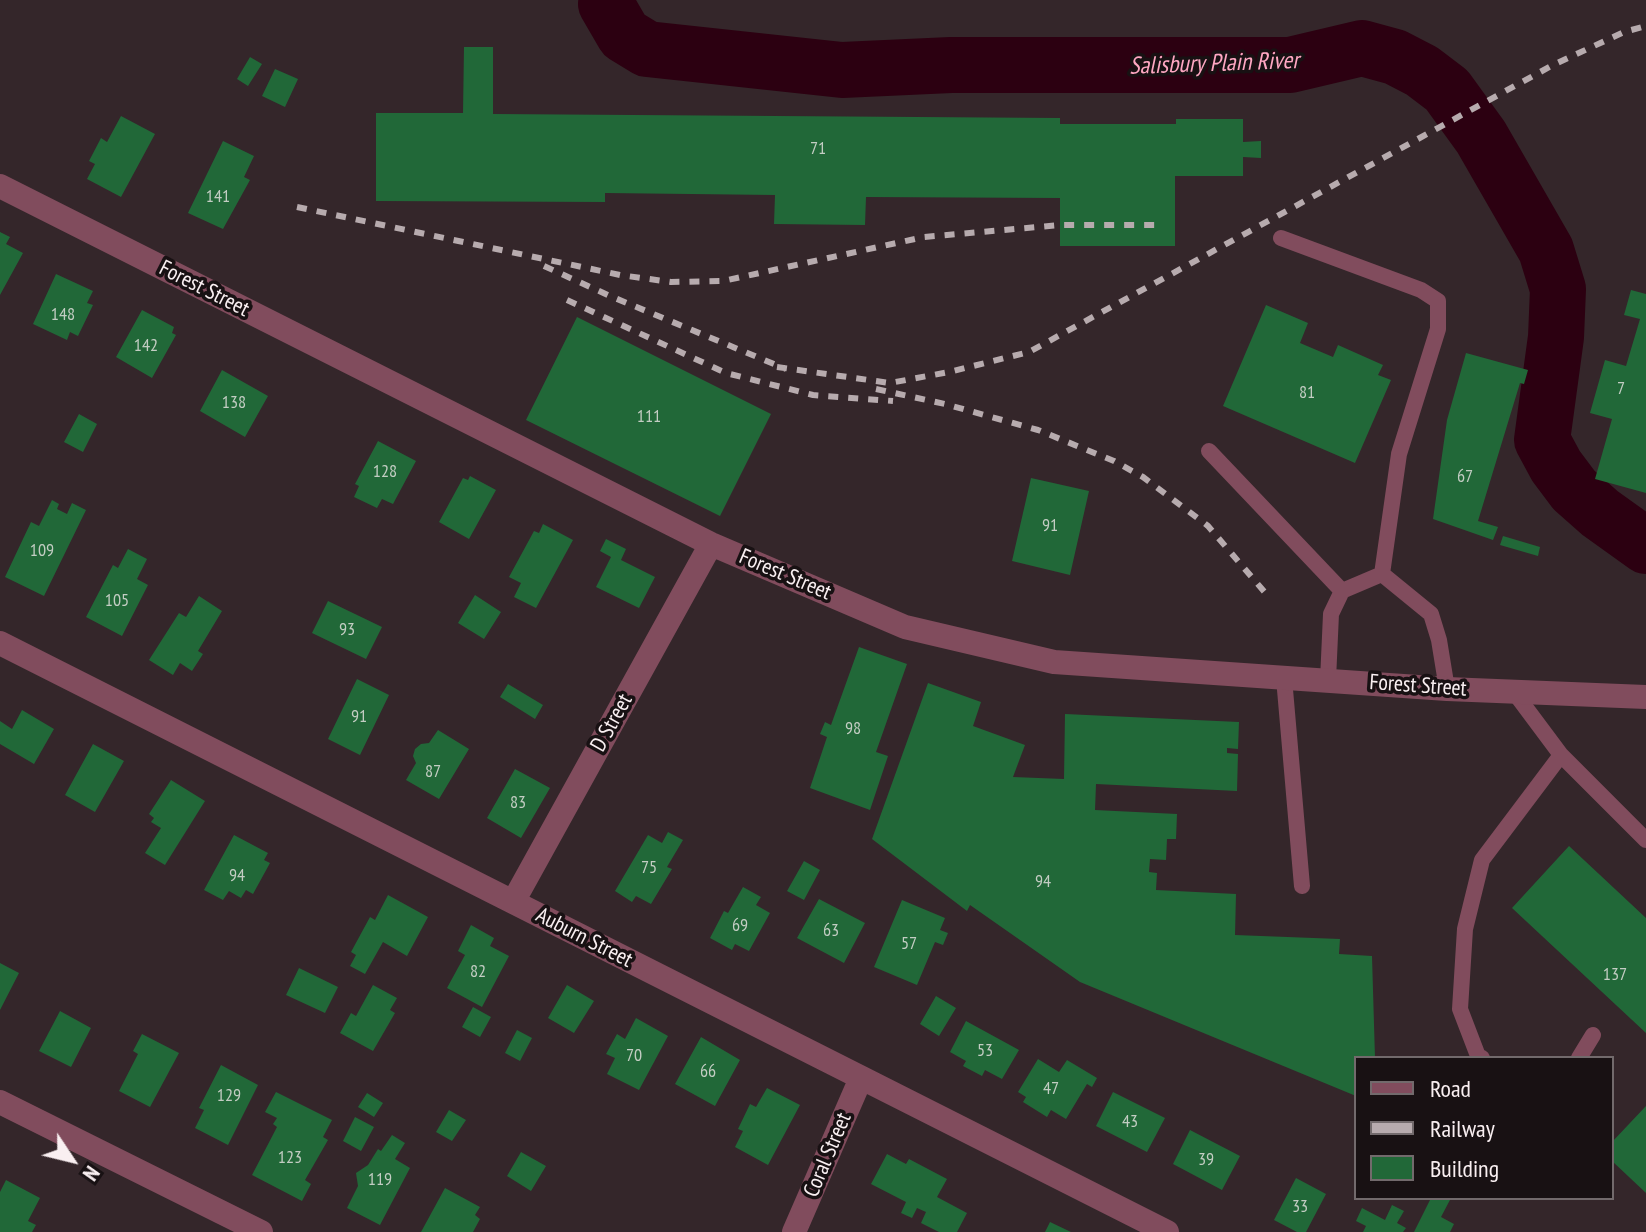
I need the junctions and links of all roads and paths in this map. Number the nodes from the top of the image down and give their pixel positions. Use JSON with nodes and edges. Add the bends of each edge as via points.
{"nodes":[{"id":1,"x":0,"y":186,"type":"edge"},
{"id":2,"x":1281,"y":238,"type":"dead end"},
{"id":3,"x":1209,"y":451,"type":"dead end"},
{"id":4,"x":711,"y":544,"type":"junction"},
{"id":5,"x":1382,"y":574,"type":"junction"},
{"id":6,"x":1342,"y":591,"type":"junction"},
{"id":7,"x":0,"y":643,"type":"edge"},
{"id":8,"x":1284,"y":678,"type":"junction"},
{"id":9,"x":1328,"y":680,"type":"junction"},
{"id":10,"x":1447,"y":689,"type":"junction"},
{"id":11,"x":1514,"y":692,"type":"junction"},
{"id":12,"x":1646,"y":697,"type":"edge"},
{"id":13,"x":1561,"y":755,"type":"junction"},
{"id":14,"x":1646,"y":840,"type":"edge"},
{"id":15,"x":1302,"y":886,"type":"dead end"},
{"id":16,"x":513,"y":902,"type":"junction"},
{"id":17,"x":1593,"y":1035,"type":"dead end"},
{"id":18,"x":1478,"y":1056,"type":"edge"},
{"id":19,"x":1580,"y":1056,"type":"edge"},
{"id":20,"x":861,"y":1078,"type":"junction"},
{"id":21,"x":0,"y":1102,"type":"edge"},
{"id":22,"x":261,"y":1232,"type":"edge"},
{"id":23,"x":794,"y":1232,"type":"edge"},
{"id":24,"x":1167,"y":1232,"type":"edge"}],
"edges":[{"from":1,"to":4,"type":"street","name":"Forest Street"},
{"from":2,"to":5,"type":"lane","via":[[1438,301],[1438,329],[1399,454]]},
{"from":3,"to":6,"type":"lane"},
{"from":4,"to":8,"type":"street","name":"Forest Street","via":[[905,627],[1054,662]]},
{"from":4,"to":16,"type":"street","name":"D Street"},
{"from":5,"to":6,"type":"lane"},
{"from":5,"to":10,"type":"lane","via":[[1431,614]]},
{"from":6,"to":9,"type":"lane","via":[[1331,614]]},
{"from":7,"to":16,"type":"street","name":"Auburn Street"},
{"from":8,"to":9,"type":"street","name":"Forest Street"},
{"from":8,"to":15,"type":"lane"},
{"from":9,"to":10,"type":"street","name":"Forest Street"},
{"from":10,"to":11,"type":"street","name":"Forest Street"},
{"from":11,"to":12,"type":"street","name":"Forest Street"},
{"from":11,"to":13,"type":"lane"},
{"from":13,"to":14,"type":"lane"},
{"from":13,"to":18,"type":"lane","via":[[1482,860],[1465,929],[1460,1009]]},
{"from":16,"to":20,"type":"street","name":"Auburn Street"},
{"from":17,"to":19,"type":"lane"},
{"from":20,"to":23,"type":"street","name":"Coral Street"},
{"from":20,"to":24,"type":"street","name":"Auburn Street"},
{"from":21,"to":22,"type":"street"}]}
